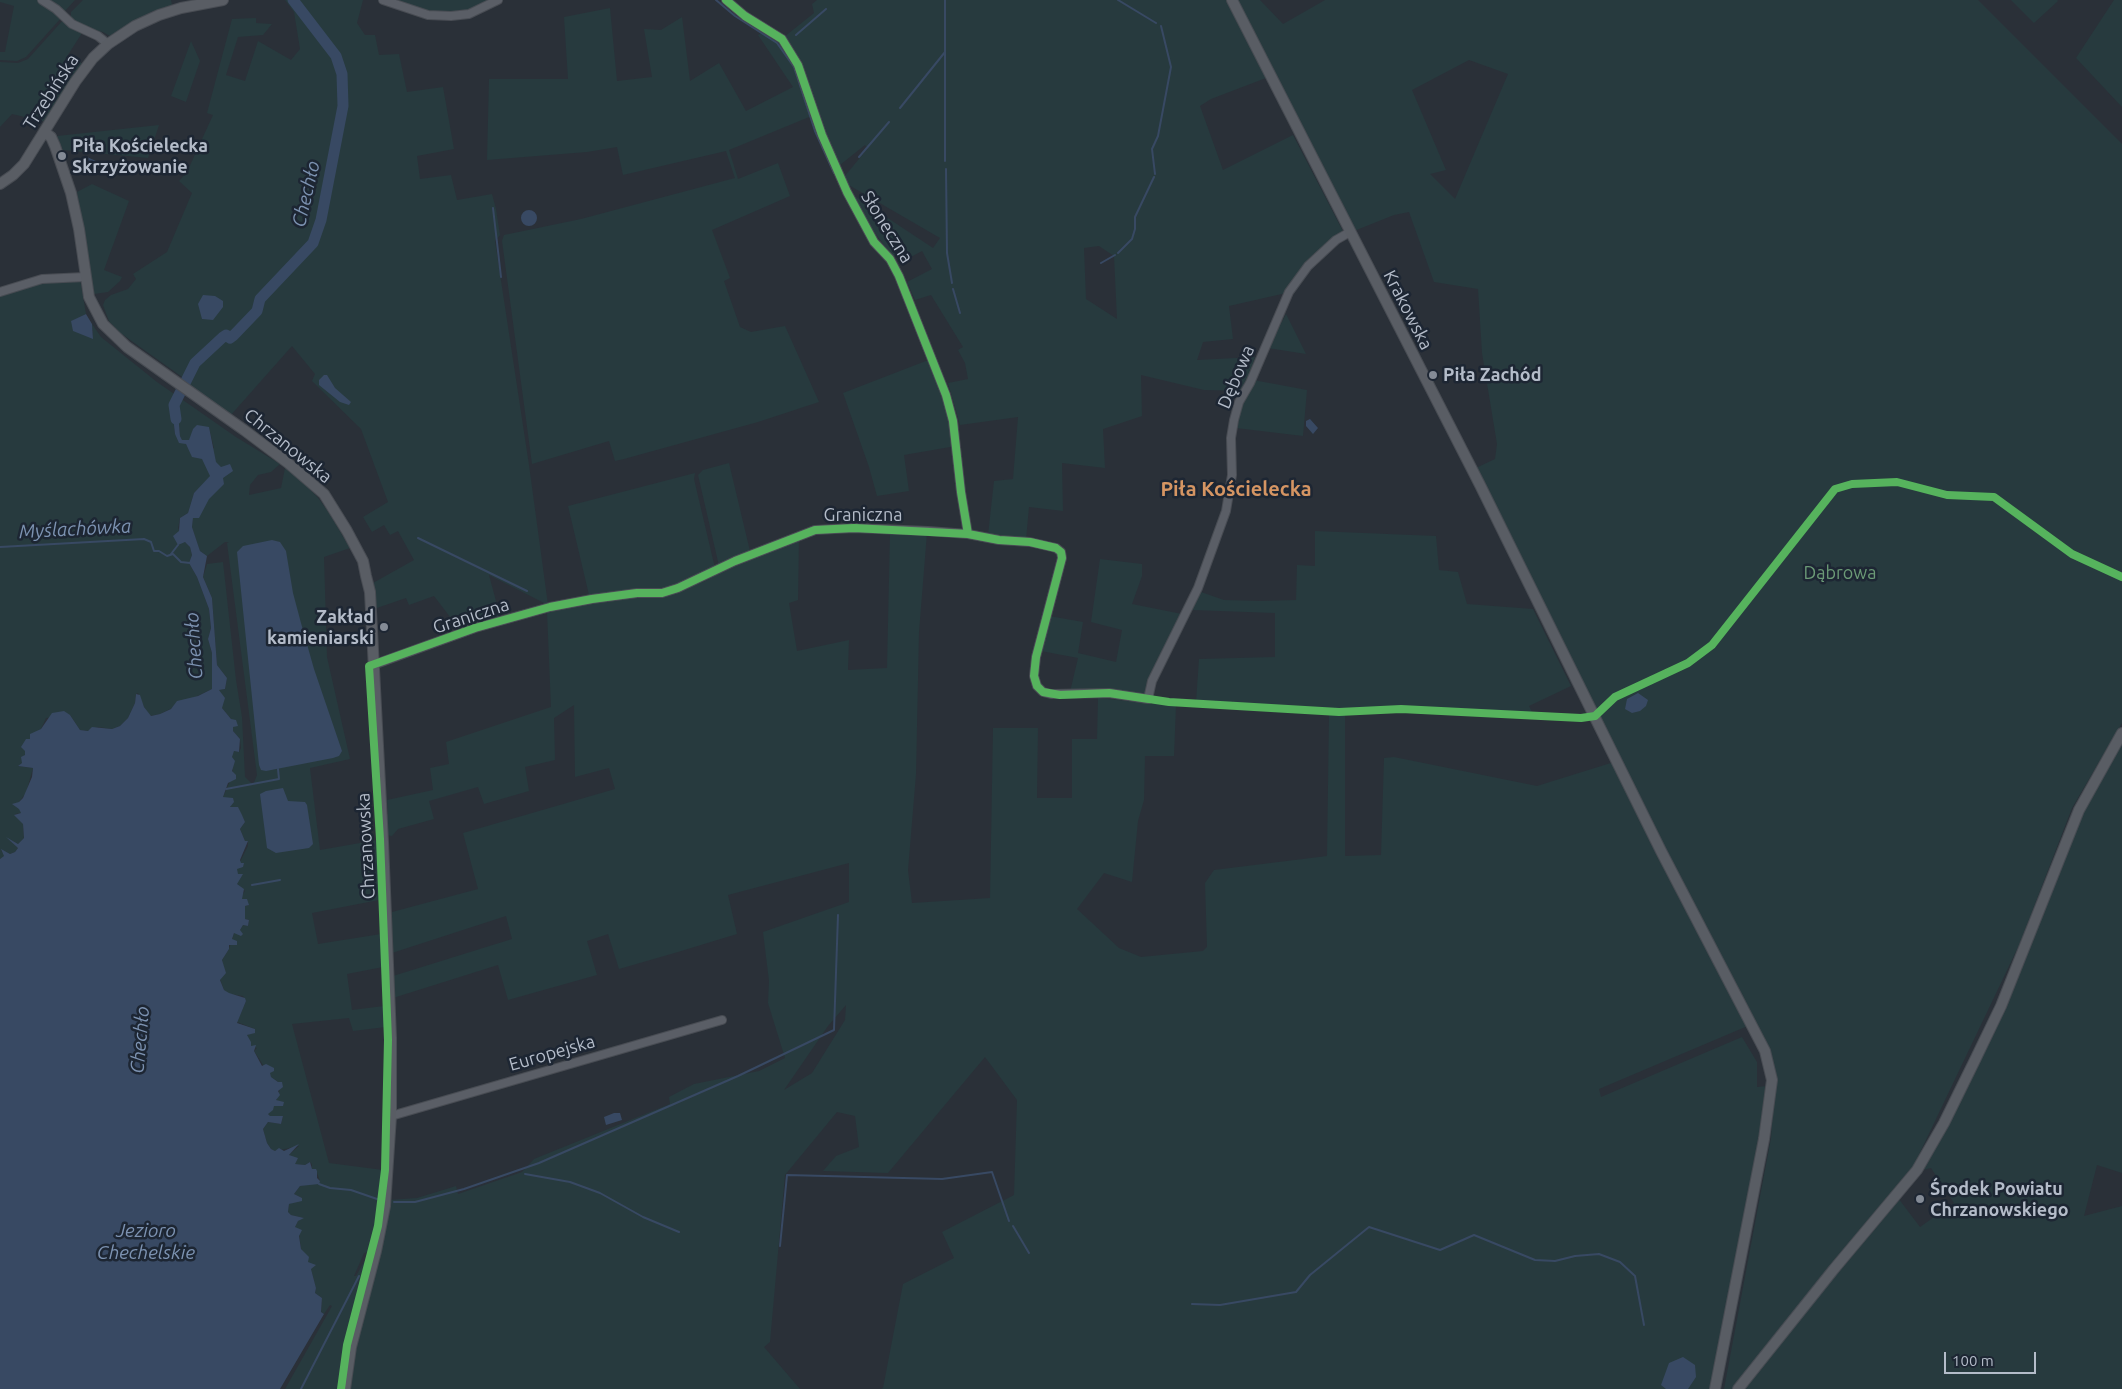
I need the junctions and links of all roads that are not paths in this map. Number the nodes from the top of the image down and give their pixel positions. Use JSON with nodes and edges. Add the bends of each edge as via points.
{"nodes":[{"id":1,"x":42,"y":0,"type":"edge"},
{"id":2,"x":223,"y":0,"type":"edge"},
{"id":3,"x":382,"y":0,"type":"edge"},
{"id":4,"x":498,"y":0,"type":"edge"},
{"id":5,"x":726,"y":0,"type":"edge"},
{"id":6,"x":1232,"y":0,"type":"edge"},
{"id":7,"x":108,"y":44,"type":"junction"},
{"id":8,"x":44,"y":132,"type":"junction"},
{"id":9,"x":0,"y":184,"type":"edge"},
{"id":10,"x":1350,"y":232,"type":"junction"},
{"id":11,"x":85,"y":277,"type":"junction"},
{"id":12,"x":0,"y":292,"type":"edge"},
{"id":13,"x":968,"y":534,"type":"junction"},
{"id":14,"x":373,"y":665,"type":"junction"},
{"id":15,"x":1148,"y":699,"type":"joint"},
{"id":16,"x":2122,"y":733,"type":"edge"},
{"id":17,"x":722,"y":1020,"type":"dead end"},
{"id":18,"x":391,"y":1116,"type":"junction"},
{"id":19,"x":344,"y":1389,"type":"edge"},
{"id":20,"x":1715,"y":1389,"type":"edge"},
{"id":21,"x":1738,"y":1389,"type":"edge"}],
"edges":[{"from":1,"to":7,"type":"street","via":[[72,24]]},
{"from":2,"to":7,"type":"street","name":"Trzebińska","via":[[160,15],[135,26]]},
{"from":3,"to":4,"type":"street","via":[[428,15],[451,16],[469,14]]},
{"from":5,"to":13,"type":"street","name":"Słoneczna","via":[[782,39],[798,65],[822,135],[847,192],[874,242],[900,276],[953,421]]},
{"from":6,"to":10,"type":"street","name":"Krakowska"},
{"from":7,"to":8,"type":"street","name":"Trzebińska","via":[[78,77]]},
{"from":8,"to":9,"type":"street","name":"Trzebińska","via":[[24,164]]},
{"from":8,"to":11,"type":"street","name":"Chrzanowska","via":[[55,146],[71,192]]},
{"from":10,"to":15,"type":"street","name":"Dębowa","via":[[1336,240],[1308,266],[1289,292],[1239,402],[1231,438],[1232,475],[1226,512],[1198,588],[1152,681]]},
{"from":10,"to":20,"type":"street","name":"Krakowska","via":[[1661,850],[1755,1027],[1769,1064],[1772,1080],[1764,1139]]},
{"from":11,"to":12,"type":"street","via":[[42,279]]},
{"from":11,"to":14,"type":"street","name":"Chrzanowska","via":[[103,324],[114,336],[244,430],[324,494],[362,561],[370,592]]},
{"from":13,"to":14,"type":"street","name":"Graniczna","via":[[854,528],[815,530],[662,593],[601,598],[550,607],[475,628]]},
{"from":13,"to":15,"type":"street","name":"Graniczna","via":[[1047,545],[1062,552],[1036,658],[1034,676],[1043,692],[1109,693]]},
{"from":14,"to":18,"type":"street","name":"Chrzanowska","via":[[391,1038]]},
{"from":16,"to":21,"type":"street","via":[[2079,810],[2000,1006],[1944,1124],[1917,1170]]},
{"from":17,"to":18,"type":"street","name":"Europejska"},
{"from":18,"to":19,"type":"street","name":"Chrzanowska","via":[[382,1226],[351,1346]]}]}
